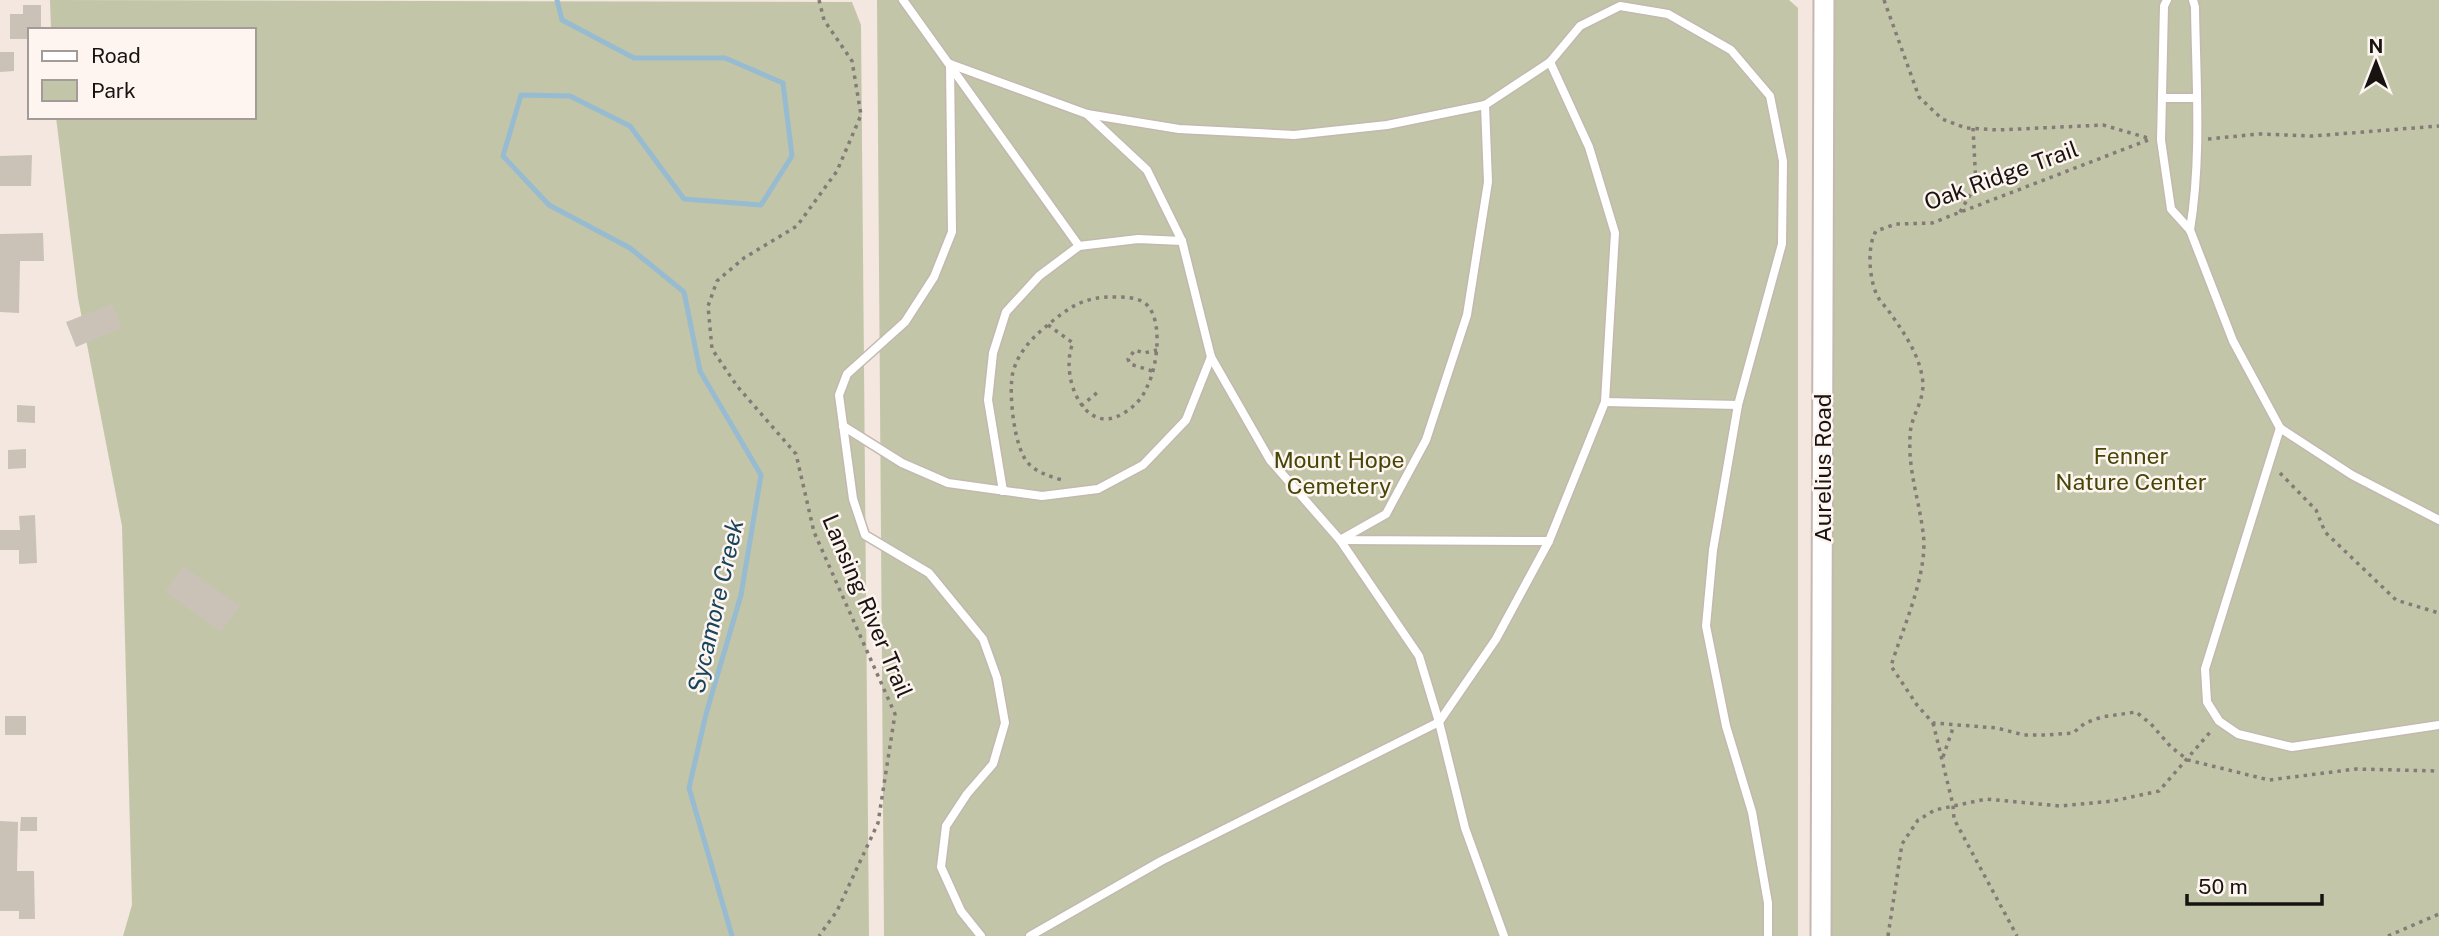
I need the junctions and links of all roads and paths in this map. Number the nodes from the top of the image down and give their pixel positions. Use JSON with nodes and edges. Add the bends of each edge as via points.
{"nodes":[{"id":1,"x":819,"y":0,"type":"edge"},
{"id":2,"x":903,"y":0,"type":"edge"},
{"id":3,"x":1824,"y":0,"type":"edge"},
{"id":4,"x":1884,"y":0,"type":"edge"},
{"id":5,"x":2167,"y":0,"type":"edge"},
{"id":6,"x":2193,"y":0,"type":"edge"},
{"id":7,"x":1550,"y":62,"type":"junction"},
{"id":8,"x":950,"y":64,"type":"junction"},
{"id":9,"x":2162,"y":98,"type":"junction"},
{"id":10,"x":2196,"y":99,"type":"junction"},
{"id":11,"x":1485,"y":105,"type":"junction"},
{"id":12,"x":1087,"y":114,"type":"junction"},
{"id":13,"x":2439,"y":126,"type":"edge"},
{"id":14,"x":1973,"y":128,"type":"junction"},
{"id":15,"x":2196,"y":140,"type":"junction"},
{"id":16,"x":1960,"y":212,"type":"junction"},
{"id":17,"x":2190,"y":230,"type":"junction"},
{"id":18,"x":1182,"y":241,"type":"junction"},
{"id":19,"x":1079,"y":246,"type":"junction"},
{"id":20,"x":1048,"y":325,"type":"junction"},
{"id":21,"x":1157,"y":351,"type":"junction"},
{"id":22,"x":1211,"y":357,"type":"junction"},
{"id":23,"x":1153,"y":372,"type":"junction"},
{"id":24,"x":1098,"y":392,"type":"dead end"},
{"id":25,"x":1605,"y":402,"type":"junction"},
{"id":26,"x":1738,"y":405,"type":"junction"},
{"id":27,"x":1081,"y":406,"type":"junction"},
{"id":28,"x":843,"y":426,"type":"junction"},
{"id":29,"x":2280,"y":429,"type":"junction"},
{"id":30,"x":2269,"y":462,"type":"junction"},
{"id":31,"x":1098,"y":489,"type":"junction"},
{"id":32,"x":1003,"y":491,"type":"junction"},
{"id":33,"x":2439,"y":520,"type":"edge"},
{"id":34,"x":1340,"y":540,"type":"junction"},
{"id":35,"x":1549,"y":541,"type":"junction"},
{"id":36,"x":2439,"y":613,"type":"edge"},
{"id":37,"x":2219,"y":721,"type":"junction"},
{"id":38,"x":1439,"y":722,"type":"junction"},
{"id":39,"x":1933,"y":723,"type":"junction"},
{"id":40,"x":1954,"y":725,"type":"junction"},
{"id":41,"x":2439,"y":725,"type":"edge"},
{"id":42,"x":1942,"y":760,"type":"junction"},
{"id":43,"x":2188,"y":760,"type":"junction"},
{"id":44,"x":2439,"y":771,"type":"edge"},
{"id":45,"x":1953,"y":805,"type":"junction"},
{"id":46,"x":2439,"y":914,"type":"edge"},
{"id":47,"x":819,"y":936,"type":"edge"},
{"id":48,"x":982,"y":936,"type":"edge"},
{"id":49,"x":1030,"y":936,"type":"edge"},
{"id":50,"x":1504,"y":936,"type":"edge"},
{"id":51,"x":1768,"y":936,"type":"edge"},
{"id":52,"x":1821,"y":936,"type":"edge"},
{"id":53,"x":1888,"y":936,"type":"edge"},
{"id":54,"x":2017,"y":936,"type":"edge"},
{"id":55,"x":2388,"y":936,"type":"edge"}],
"edges":[{"from":1,"to":47,"type":"path","name":"Lansing River Trail","via":[[824,20],[852,61],[861,115],[838,171],[797,226],[744,258],[717,281],[708,306],[712,349],[737,386],[796,454],[814,532],[895,713],[878,823],[837,911]]},
{"from":2,"to":8,"type":"lane"},
{"from":3,"to":52,"type":"street","name":"Aurelius Road"},
{"from":4,"to":14,"type":"path","via":[[1919,97],[1942,119]]},
{"from":5,"to":9,"type":"lane"},
{"from":6,"to":10,"type":"lane"},
{"from":7,"to":11,"type":"lane"},
{"from":7,"to":25,"type":"lane","via":[[1589,147],[1615,233]]},
{"from":7,"to":26,"type":"lane","via":[[1580,26],[1620,6],[1668,14],[1731,50],[1770,96],[1783,162],[1783,244]]},
{"from":8,"to":12,"type":"lane"},
{"from":8,"to":19,"type":"lane"},
{"from":8,"to":28,"type":"lane","via":[[952,232],[934,277],[905,322],[847,374],[839,395]]},
{"from":9,"to":10,"type":"lane"},
{"from":9,"to":17,"type":"lane","via":[[2161,141],[2171,209]]},
{"from":10,"to":15,"type":"lane"},
{"from":11,"to":12,"type":"lane","via":[[1387,125],[1293,135],[1179,129]]},
{"from":11,"to":34,"type":"lane","via":[[1488,183],[1467,315],[1426,440],[1386,514]]},
{"from":12,"to":18,"type":"lane","via":[[1147,170]]},
{"from":13,"to":15,"type":"path"},
{"from":14,"to":16,"type":"path","via":[[1976,185]]},
{"from":14,"to":16,"type":"path","name":"Oak Ridge Trail","via":[[2103,125],[2150,139]]},
{"from":15,"to":17,"type":"lane"},
{"from":16,"to":39,"type":"path","name":"Oak Ridge Trail","via":[[1932,223],[1896,224],[1876,231],[1870,242],[1876,293],[1902,330],[1923,380],[1922,401],[1909,436],[1924,534],[1921,574],[1891,666]]},
{"from":17,"to":29,"type":"lane","via":[[2233,341]]},
{"from":18,"to":19,"type":"lane","via":[[1138,239]]},
{"from":18,"to":22,"type":"lane"},
{"from":19,"to":32,"type":"lane","via":[[1040,276],[1006,312],[993,353],[988,400]]},
{"from":20,"to":21,"type":"path","via":[[1071,307],[1096,296],[1129,297],[1146,303],[1152,311]]},
{"from":20,"to":27,"type":"path","via":[[1073,343],[1069,374]]},
{"from":20,"to":31,"type":"path","via":[[1026,344],[1013,372],[1012,410],[1018,444],[1027,463],[1044,475]]},
{"from":21,"to":23,"type":"path"},
{"from":21,"to":23,"type":"path","via":[[1135,350],[1128,359],[1130,364]]},
{"from":22,"to":31,"type":"lane","via":[[1185,420],[1143,465]]},
{"from":22,"to":34,"type":"lane","via":[[1270,460]]},
{"from":23,"to":27,"type":"path","via":[[1134,407],[1118,416],[1108,419]]},
{"from":24,"to":27,"type":"path"},
{"from":25,"to":26,"type":"lane"},
{"from":25,"to":35,"type":"lane"},
{"from":26,"to":51,"type":"lane","via":[[1713,550],[1706,626],[1726,726],[1752,812],[1768,903]]},
{"from":28,"to":32,"type":"lane","via":[[902,463],[948,483]]},
{"from":28,"to":48,"type":"lane","via":[[853,499],[865,535],[929,573],[983,639],[997,678],[1005,723],[993,764],[946,826],[941,867],[961,911]]},
{"from":29,"to":30,"type":"lane"},
{"from":29,"to":33,"type":"lane","via":[[2352,475]]},
{"from":30,"to":36,"type":"path","via":[[2316,510],[2325,532],[2396,600]]},
{"from":30,"to":37,"type":"lane","via":[[2205,669],[2207,702]]},
{"from":31,"to":32,"type":"lane","via":[[1042,496]]},
{"from":34,"to":35,"type":"lane"},
{"from":34,"to":38,"type":"lane","via":[[1419,656]]},
{"from":35,"to":38,"type":"lane","via":[[1496,639]]},
{"from":37,"to":41,"type":"lane","via":[[2238,734],[2292,747]]},
{"from":37,"to":43,"type":"path"},
{"from":38,"to":49,"type":"lane","via":[[1161,860]]},
{"from":38,"to":50,"type":"lane","via":[[1465,828]]},
{"from":39,"to":40,"type":"path"},
{"from":39,"to":42,"type":"path"},
{"from":40,"to":42,"type":"path"},
{"from":40,"to":43,"type":"path","via":[[2045,735],[2073,733],[2102,716],[2136,712]]},
{"from":42,"to":45,"type":"path"},
{"from":43,"to":44,"type":"path","via":[[2269,779],[2356,769]]},
{"from":43,"to":45,"type":"path","via":[[2159,791],[2113,800],[2060,806],[1986,799]]},
{"from":45,"to":53,"type":"path","via":[[1918,820],[1902,844]]},
{"from":45,"to":54,"type":"path","via":[[1954,819]]},
{"from":46,"to":55,"type":"path"}]}
